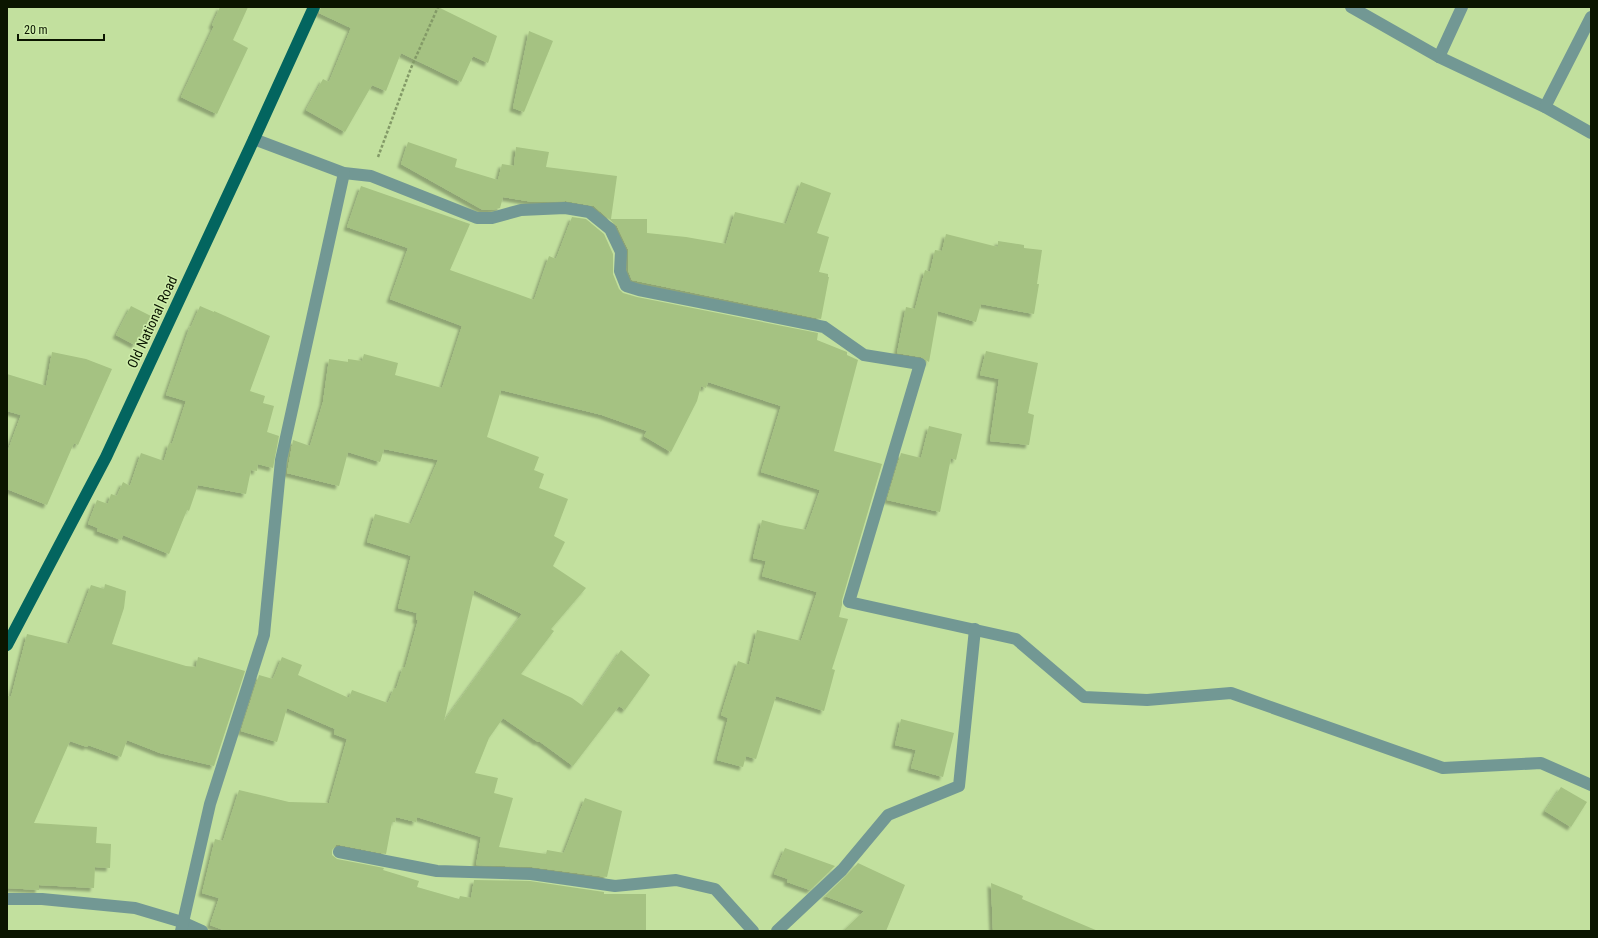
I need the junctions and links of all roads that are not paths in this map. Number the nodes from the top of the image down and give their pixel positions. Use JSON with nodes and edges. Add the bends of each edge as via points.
{"nodes":[{"id":1,"x":314,"y":7,"type":"edge"},
{"id":2,"x":1350,"y":7,"type":"edge"},
{"id":3,"x":1462,"y":7,"type":"edge"},
{"id":4,"x":1591,"y":17,"type":"edge"},
{"id":5,"x":1439,"y":57,"type":"junction"},
{"id":6,"x":1545,"y":107,"type":"junction"},
{"id":7,"x":1591,"y":133,"type":"edge"},
{"id":8,"x":254,"y":139,"type":"junction"},
{"id":9,"x":344,"y":173,"type":"junction"},
{"id":10,"x":975,"y":629,"type":"junction"},
{"id":11,"x":7,"y":645,"type":"edge"},
{"id":12,"x":1591,"y":785,"type":"edge"},
{"id":13,"x":339,"y":852,"type":"dead end"},
{"id":14,"x":7,"y":899,"type":"edge"},
{"id":15,"x":182,"y":927,"type":"edge"},
{"id":16,"x":202,"y":931,"type":"edge"},
{"id":17,"x":754,"y":931,"type":"edge"},
{"id":18,"x":777,"y":931,"type":"edge"}],
"edges":[{"from":1,"to":8,"type":"main road","name":"Old National Road"},
{"from":2,"to":5,"type":"street"},
{"from":3,"to":5,"type":"street"},
{"from":4,"to":6,"type":"street"},
{"from":5,"to":6,"type":"street"},
{"from":6,"to":7,"type":"street"},
{"from":8,"to":9,"type":"street"},
{"from":8,"to":11,"type":"main road","name":"Old National Road","via":[[106,457]]},
{"from":9,"to":10,"type":"street","via":[[371,176],[477,218],[492,218],[521,210],[565,208],[589,212],[610,229],[621,252],[620,271],[626,286],[824,328],[864,355],[920,364],[849,602]]},
{"from":9,"to":15,"type":"street","via":[[281,460],[264,635],[210,804]]},
{"from":10,"to":12,"type":"street","via":[[1016,638],[1084,697],[1147,700],[1231,693],[1443,768],[1541,763]]},
{"from":10,"to":18,"type":"street","via":[[959,786],[888,815],[842,870]]},
{"from":13,"to":17,"type":"street","via":[[437,871],[531,874],[615,886],[676,880],[715,889]]},
{"from":14,"to":15,"type":"street","via":[[42,899],[135,908]]},
{"from":15,"to":16,"type":"street"}]}
